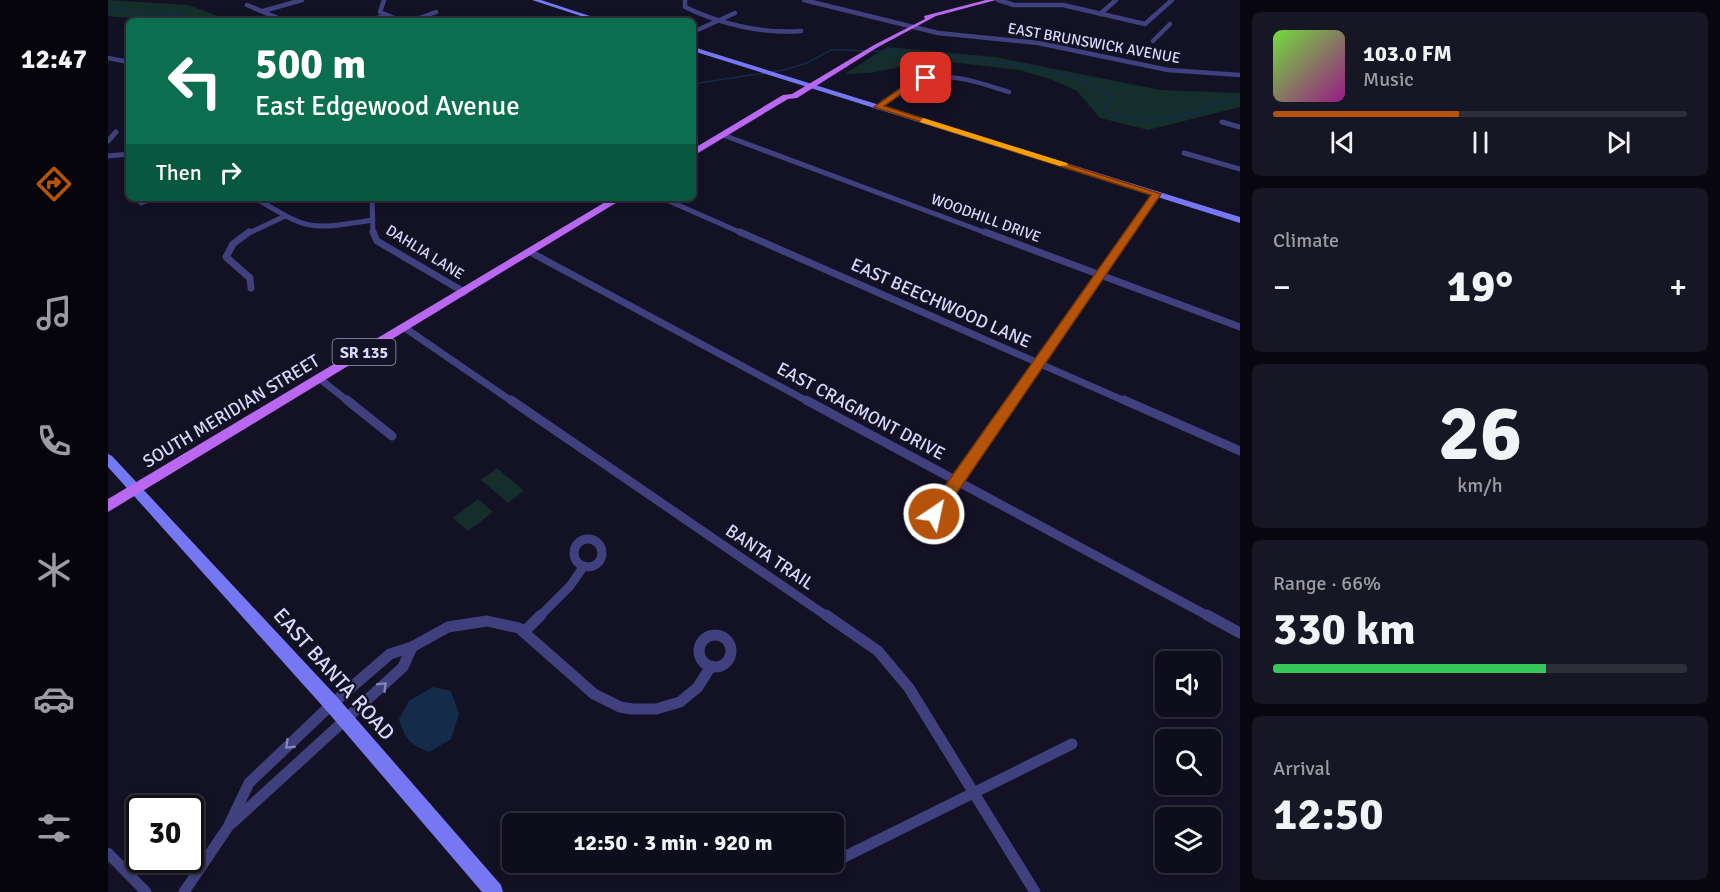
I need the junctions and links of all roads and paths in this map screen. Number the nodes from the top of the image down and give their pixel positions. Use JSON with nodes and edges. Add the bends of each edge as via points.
{"nodes":[{"id":1,"x":302,"y":0,"type":"edge"},
{"id":2,"x":384,"y":0,"type":"edge"},
{"id":3,"x":535,"y":0,"type":"edge"},
{"id":4,"x":685,"y":0,"type":"edge"},
{"id":5,"x":804,"y":0,"type":"edge"},
{"id":6,"x":996,"y":0,"type":"edge"},
{"id":7,"x":1041,"y":0,"type":"edge"},
{"id":8,"x":1116,"y":0,"type":"edge"},
{"id":9,"x":1172,"y":0,"type":"edge"},
{"id":10,"x":247,"y":4,"type":"dead end"},
{"id":11,"x":1019,"y":5,"type":"junction"},
{"id":12,"x":263,"y":11,"type":"junction"},
{"id":13,"x":436,"y":12,"type":"dead end"},
{"id":14,"x":735,"y":13,"type":"dead end"},
{"id":15,"x":1100,"y":14,"type":"junction"},
{"id":16,"x":385,"y":15,"type":"junction"},
{"id":17,"x":278,"y":18,"type":"edge"},
{"id":18,"x":377,"y":18,"type":"edge"},
{"id":19,"x":393,"y":18,"type":"edge"},
{"id":20,"x":419,"y":18,"type":"edge"},
{"id":21,"x":592,"y":18,"type":"edge"},
{"id":22,"x":1150,"y":19,"type":"junction"},
{"id":23,"x":721,"y":20,"type":"junction"},
{"id":24,"x":908,"y":26,"type":"junction"},
{"id":25,"x":696,"y":31,"type":"edge"},
{"id":26,"x":801,"y":31,"type":"dead end"},
{"id":27,"x":1153,"y":40,"type":"dead end"},
{"id":28,"x":696,"y":50,"type":"edge"},
{"id":29,"x":108,"y":58,"type":"edge"},
{"id":30,"x":126,"y":61,"type":"edge"},
{"id":31,"x":1240,"y":75,"type":"edge"},
{"id":32,"x":802,"y":83,"type":"junction"},
{"id":33,"x":811,"y":86,"type":"junction"},
{"id":34,"x":1009,"y":92,"type":"dead end"},
{"id":35,"x":786,"y":97,"type":"junction"},
{"id":36,"x":878,"y":107,"type":"junction"},
{"id":37,"x":1222,"y":122,"type":"dead end"},
{"id":38,"x":1240,"y":127,"type":"edge"},
{"id":39,"x":116,"y":132,"type":"dead end"},
{"id":40,"x":723,"y":135,"type":"junction"},
{"id":41,"x":108,"y":141,"type":"edge"},
{"id":42,"x":696,"y":151,"type":"edge"},
{"id":43,"x":1184,"y":153,"type":"dead end"},
{"id":44,"x":126,"y":154,"type":"edge"},
{"id":45,"x":108,"y":156,"type":"edge"},
{"id":46,"x":1240,"y":169,"type":"edge"},
{"id":47,"x":1156,"y":194,"type":"junction"},
{"id":48,"x":144,"y":201,"type":"edge"},
{"id":49,"x":260,"y":201,"type":"edge"},
{"id":50,"x":372,"y":201,"type":"edge"},
{"id":51,"x":614,"y":201,"type":"edge"},
{"id":52,"x":669,"y":201,"type":"edge"},
{"id":53,"x":141,"y":202,"type":"dead end"},
{"id":54,"x":285,"y":216,"type":"junction"},
{"id":55,"x":373,"y":220,"type":"junction"},
{"id":56,"x":1240,"y":220,"type":"edge"},
{"id":57,"x":530,"y":252,"type":"junction"},
{"id":58,"x":1100,"y":275,"type":"junction"},
{"id":59,"x":251,"y":288,"type":"dead end"},
{"id":60,"x":464,"y":292,"type":"junction"},
{"id":61,"x":1240,"y":327,"type":"edge"},
{"id":62,"x":405,"y":328,"type":"junction"},
{"id":63,"x":1039,"y":363,"type":"junction"},
{"id":64,"x":320,"y":379,"type":"junction"},
{"id":65,"x":392,"y":436,"type":"dead end"},
{"id":66,"x":1240,"y":451,"type":"edge"},
{"id":67,"x":108,"y":459,"type":"edge"},
{"id":68,"x":956,"y":481,"type":"junction"},
{"id":69,"x":136,"y":489,"type":"junction"},
{"id":70,"x":108,"y":506,"type":"edge"},
{"id":71,"x":922,"y":531,"type":"dead end"},
{"id":72,"x":584,"y":566,"type":"dead end"},
{"id":73,"x":524,"y":632,"type":"junction"},
{"id":74,"x":1240,"y":633,"type":"edge"},
{"id":75,"x":412,"y":647,"type":"junction"},
{"id":76,"x":711,"y":666,"type":"dead end"},
{"id":77,"x":332,"y":704,"type":"junction"},
{"id":78,"x":346,"y":721,"type":"junction"},
{"id":79,"x":1072,"y":744,"type":"dead end"},
{"id":80,"x":974,"y":792,"type":"junction"},
{"id":81,"x":228,"y":827,"type":"junction"},
{"id":82,"x":108,"y":853,"type":"edge"},
{"id":83,"x":844,"y":857,"type":"edge"},
{"id":84,"x":146,"y":892,"type":"edge"},
{"id":85,"x":184,"y":892,"type":"edge"},
{"id":86,"x":494,"y":892,"type":"edge"},
{"id":87,"x":1035,"y":892,"type":"edge"}],
"edges":[{"from":1,"to":12,"type":"street"},
{"from":2,"to":16,"type":"street","via":[[379,10]]},
{"from":3,"to":21,"type":"main road"},
{"from":4,"to":23,"type":"street","via":[[688,9]]},
{"from":5,"to":24,"type":"street","name":"EAST BRUNSWICK AVENUE"},
{"from":6,"to":11,"type":"street"},
{"from":6,"to":24,"type":"main road"},
{"from":7,"to":11,"type":"street"},
{"from":8,"to":15,"type":"street"},
{"from":9,"to":22,"type":"street"},
{"from":10,"to":12,"type":"street"},
{"from":11,"to":15,"type":"street","via":[[1063,5]]},
{"from":12,"to":17,"type":"street"},
{"from":13,"to":20,"type":"street"},
{"from":14,"to":23,"type":"street"},
{"from":15,"to":22,"type":"street","via":[[1145,24]]},
{"from":16,"to":18,"type":"street"},
{"from":16,"to":19,"type":"street"},
{"from":22,"to":27,"type":"street","via":[[1170,24]]},
{"from":23,"to":25,"type":"street"},
{"from":23,"to":26,"type":"street","via":[[765,31]]},
{"from":24,"to":31,"type":"street","name":"EAST BRUNSWICK AVENUE","via":[[945,34],[1038,43],[1168,70]]},
{"from":24,"to":32,"type":"main road","via":[[865,45]]},
{"from":24,"to":33,"type":"main road"},
{"from":28,"to":32,"type":"main road"},
{"from":29,"to":30,"type":"street"},
{"from":32,"to":33,"type":"main road"},
{"from":32,"to":35,"type":"main road"},
{"from":33,"to":35,"type":"main road"},
{"from":33,"to":36,"type":"main road"},
{"from":34,"to":36,"type":"street","via":[[962,79],[932,77],[914,82]]},
{"from":35,"to":40,"type":"main road"},
{"from":36,"to":47,"type":"main road"},
{"from":37,"to":38,"type":"street"},
{"from":39,"to":41,"type":"street"},
{"from":40,"to":42,"type":"main road"},
{"from":40,"to":58,"type":"street","name":"WOODHILL DRIVE"},
{"from":43,"to":46,"type":"street"},
{"from":44,"to":45,"type":"street"},
{"from":47,"to":56,"type":"main road"},
{"from":47,"to":58,"type":"street"},
{"from":48,"to":53,"type":"street"},
{"from":49,"to":54,"type":"street"},
{"from":50,"to":55,"type":"street","name":"DAHLIA LANE"},
{"from":51,"to":57,"type":"main road","name":"SOUTH MERIDIAN STREET","number":"SR 135"},
{"from":52,"to":63,"type":"street","name":"EAST BEECHWOOD LANE"},
{"from":54,"to":55,"type":"street","via":[[298,224],[314,226]]},
{"from":54,"to":59,"type":"street","via":[[240,237],[227,248],[226,258],[250,278]]},
{"from":55,"to":60,"type":"street","name":"DAHLIA LANE","via":[[373,233],[380,243]]},
{"from":57,"to":60,"type":"main road","name":"SOUTH MERIDIAN STREET","number":"SR 135"},
{"from":57,"to":68,"type":"street","name":"EAST CRAGMONT DRIVE"},
{"from":58,"to":61,"type":"street","name":"WOODHILL DRIVE"},
{"from":58,"to":63,"type":"street"},
{"from":60,"to":62,"type":"main road","name":"SOUTH MERIDIAN STREET","number":"SR 135"},
{"from":62,"to":64,"type":"main road","name":"SOUTH MERIDIAN STREET","number":"SR 135"},
{"from":62,"to":80,"type":"street","name":"BANTA TRAIL","via":[[878,651],[909,688]]},
{"from":63,"to":66,"type":"street","name":"EAST BEECHWOOD LANE"},
{"from":63,"to":68,"type":"street"},
{"from":64,"to":65,"type":"street"},
{"from":64,"to":69,"type":"main road","name":"SOUTH MERIDIAN STREET","number":"SR 135"},
{"from":67,"to":69,"type":"main road","name":"EAST BANTA ROAD"},
{"from":68,"to":71,"type":"street"},
{"from":68,"to":74,"type":"street","name":"EAST CRAGMONT DRIVE"},
{"from":69,"to":70,"type":"main road","name":"SOUTH MERIDIAN STREET","number":"SR 135"},
{"from":69,"to":77,"type":"main road","name":"EAST BANTA ROAD"},
{"from":72,"to":73,"type":"street","via":[[570,586]]},
{"from":73,"to":75,"type":"street","via":[[498,622],[471,621],[448,627]]},
{"from":73,"to":76,"type":"street","via":[[594,694],[620,707],[656,709],[680,702],[698,687]]},
{"from":75,"to":77,"type":"street","via":[[390,654]]},
{"from":78,"to":75,"type":"street","one_way":true,"via":[[403,667]]},
{"from":77,"to":78,"type":"main road","name":"EAST BANTA ROAD"},
{"from":77,"to":81,"type":"street","one_way":true,"via":[[249,783]]},
{"from":78,"to":81,"type":"street"},
{"from":78,"to":86,"type":"main road","name":"EAST BANTA ROAD"},
{"from":79,"to":80,"type":"street"},
{"from":80,"to":83,"type":"street"},
{"from":80,"to":87,"type":"street","name":"BANTA TRAIL"},
{"from":81,"to":85,"type":"street"},
{"from":82,"to":84,"type":"street"}]}
